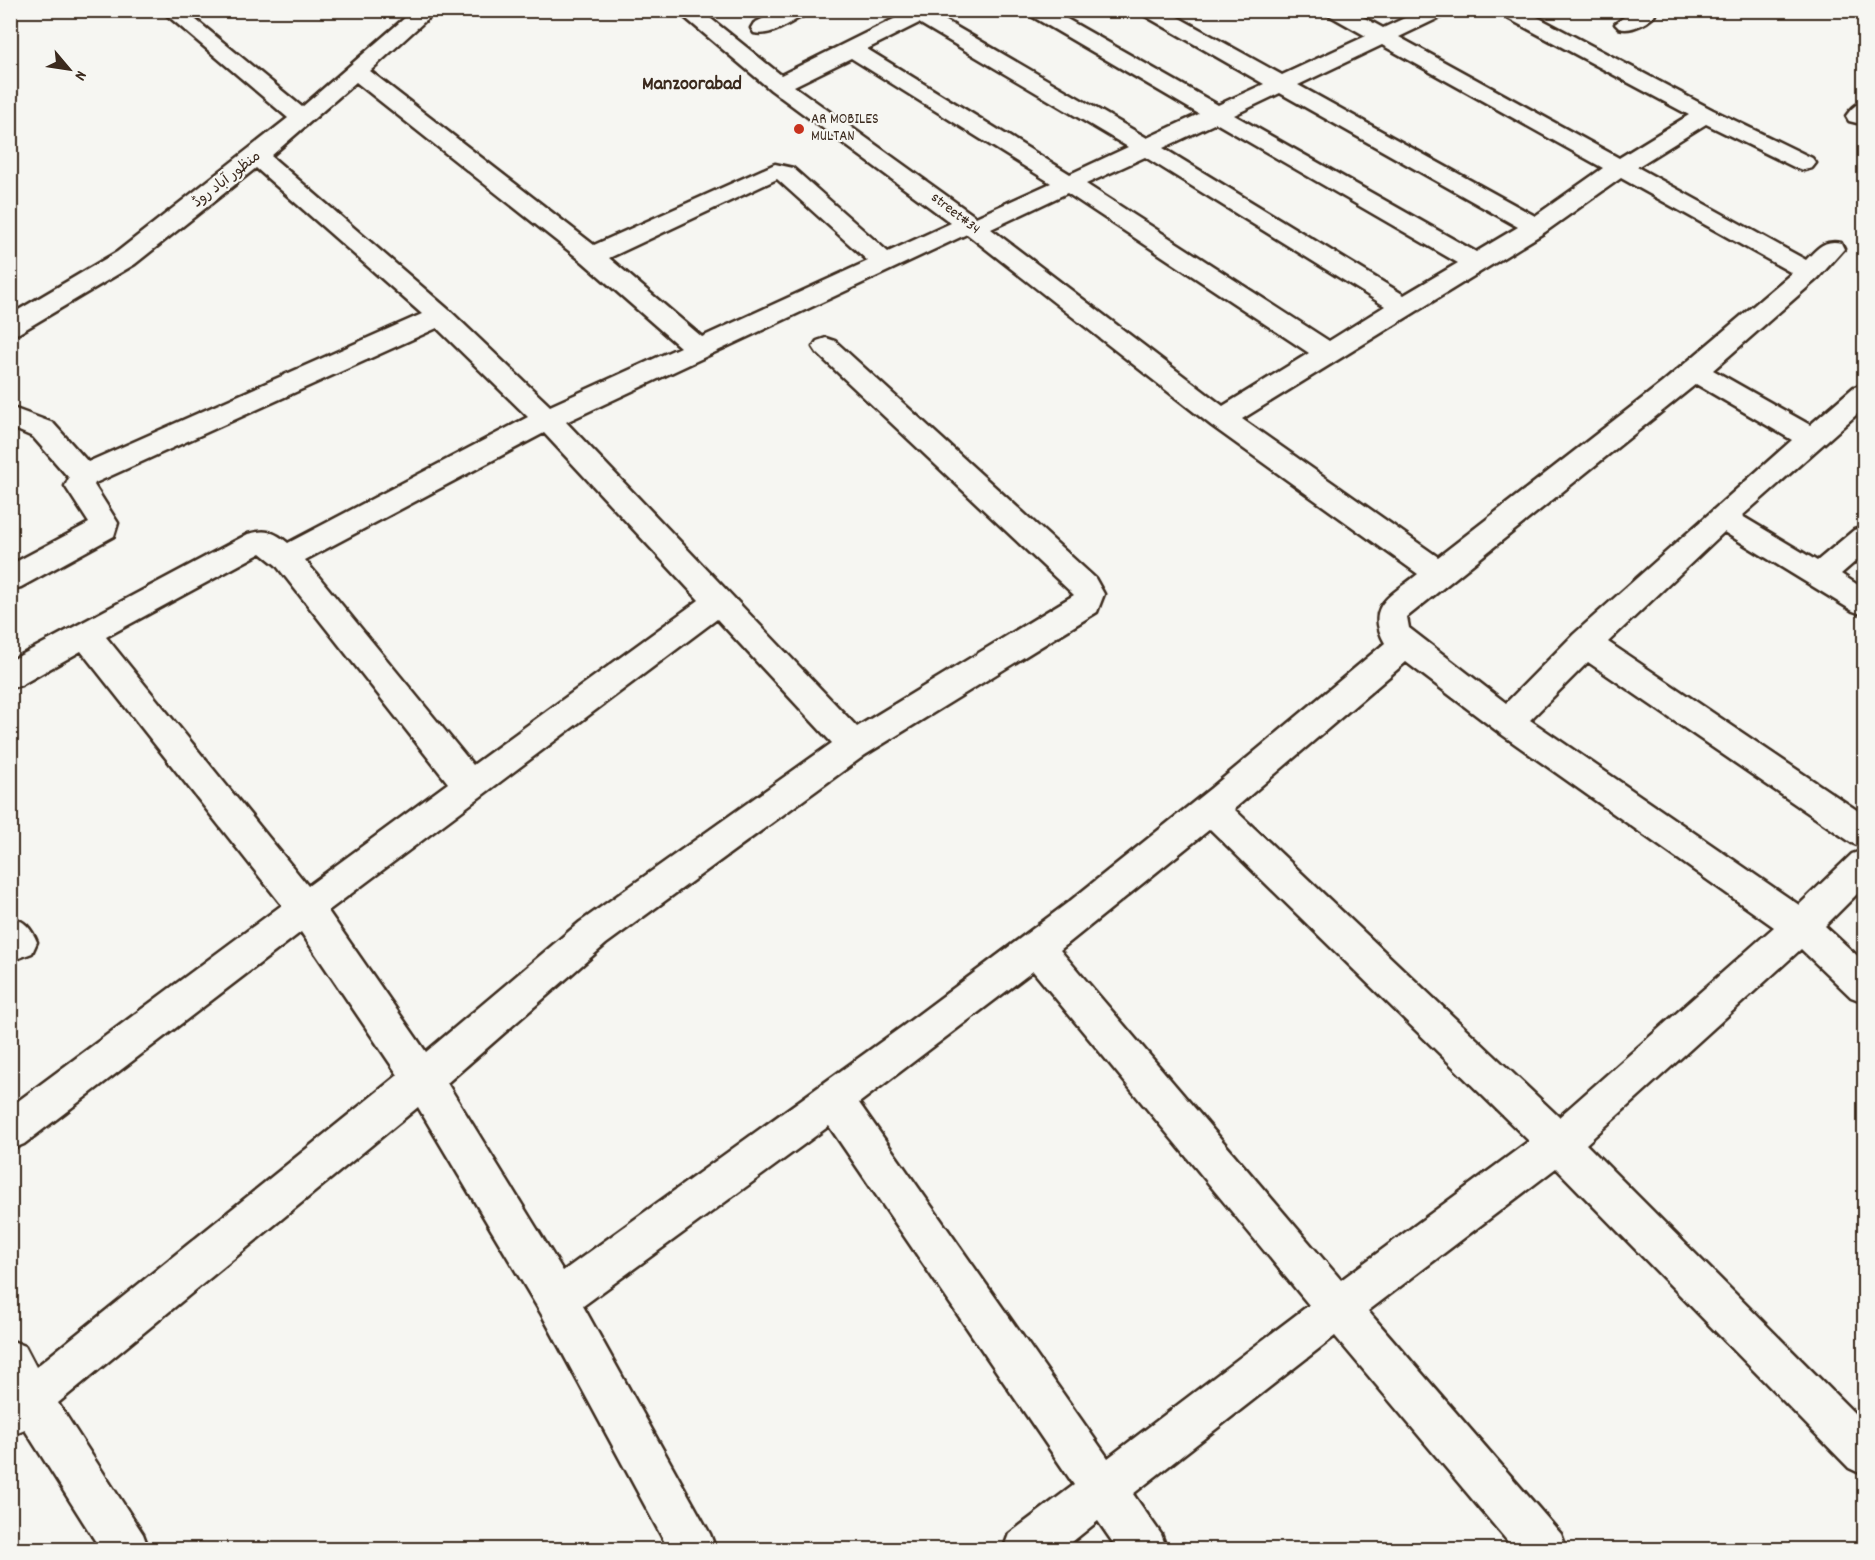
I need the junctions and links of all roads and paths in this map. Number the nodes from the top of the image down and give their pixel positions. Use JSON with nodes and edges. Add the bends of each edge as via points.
{"nodes":[{"id":1,"x":171,"y":10,"type":"edge"},
{"id":2,"x":428,"y":10,"type":"edge"},
{"id":3,"x":686,"y":10,"type":"edge"},
{"id":4,"x":799,"y":10,"type":"edge"},
{"id":5,"x":1035,"y":10,"type":"edge"},
{"id":6,"x":1149,"y":10,"type":"edge"},
{"id":7,"x":1334,"y":10,"type":"edge"},
{"id":8,"x":1440,"y":10,"type":"edge"},
{"id":9,"x":1507,"y":10,"type":"edge"},
{"id":10,"x":1649,"y":10,"type":"edge"},
{"id":11,"x":925,"y":13,"type":"edge"},
{"id":12,"x":1626,"y":24,"type":"dead end"},
{"id":13,"x":762,"y":28,"type":"dead end"},
{"id":14,"x":1381,"y":37,"type":"junction"},
{"id":15,"x":852,"y":50,"type":"junction"},
{"id":16,"x":357,"y":72,"type":"junction"},
{"id":17,"x":780,"y":85,"type":"junction"},
{"id":18,"x":1280,"y":85,"type":"junction"},
{"id":19,"x":1218,"y":115,"type":"junction"},
{"id":20,"x":1705,"y":115,"type":"junction"},
{"id":21,"x":302,"y":118,"type":"junction"},
{"id":22,"x":1144,"y":147,"type":"junction"},
{"id":23,"x":257,"y":156,"type":"junction"},
{"id":24,"x":1804,"y":164,"type":"dead end"},
{"id":25,"x":1619,"y":168,"type":"junction"},
{"id":26,"x":1068,"y":183,"type":"junction"},
{"id":27,"x":971,"y":226,"type":"junction"},
{"id":28,"x":1536,"y":227,"type":"junction"},
{"id":29,"x":1832,"y":249,"type":"dead end"},
{"id":30,"x":592,"y":256,"type":"junction"},
{"id":31,"x":885,"y":263,"type":"junction"},
{"id":32,"x":1477,"y":263,"type":"junction"},
{"id":33,"x":1809,"y":272,"type":"junction"},
{"id":34,"x":1404,"y":306,"type":"junction"},
{"id":35,"x":440,"y":316,"type":"junction"},
{"id":36,"x":10,"y":327,"type":"edge"},
{"id":37,"x":826,"y":346,"type":"dead end"},
{"id":38,"x":699,"y":349,"type":"junction"},
{"id":39,"x":1329,"y":353,"type":"junction"},
{"id":40,"x":1694,"y":371,"type":"junction"},
{"id":41,"x":1864,"y":394,"type":"edge"},
{"id":42,"x":10,"y":416,"type":"edge"},
{"id":43,"x":547,"y":419,"type":"junction"},
{"id":44,"x":1222,"y":419,"type":"junction"},
{"id":45,"x":1811,"y":438,"type":"junction"},
{"id":46,"x":84,"y":476,"type":"junction"},
{"id":47,"x":1723,"y":518,"type":"junction"},
{"id":48,"x":1864,"y":538,"type":"edge"},
{"id":49,"x":286,"y":557,"type":"junction"},
{"id":50,"x":1438,"y":573,"type":"junction"},
{"id":51,"x":1819,"y":576,"type":"junction"},
{"id":52,"x":10,"y":579,"type":"edge"},
{"id":53,"x":718,"y":602,"type":"junction"},
{"id":54,"x":1864,"y":603,"type":"edge"},
{"id":55,"x":85,"y":634,"type":"junction"},
{"id":56,"x":1585,"y":643,"type":"junction"},
{"id":57,"x":1405,"y":644,"type":"junction"},
{"id":58,"x":10,"y":676,"type":"edge"},
{"id":59,"x":1508,"y":722,"type":"junction"},
{"id":60,"x":854,"y":745,"type":"junction"},
{"id":61,"x":471,"y":787,"type":"junction"},
{"id":62,"x":1212,"y":809,"type":"junction"},
{"id":63,"x":1864,"y":833,"type":"edge"},
{"id":64,"x":1864,"y":865,"type":"edge"},
{"id":65,"x":305,"y":908,"type":"junction"},
{"id":66,"x":1801,"y":926,"type":"junction"},
{"id":67,"x":1036,"y":948,"type":"junction"},
{"id":68,"x":1864,"y":985,"type":"edge"},
{"id":69,"x":423,"y":1079,"type":"junction"},
{"id":70,"x":833,"y":1100,"type":"junction"},
{"id":71,"x":10,"y":1131,"type":"edge"},
{"id":72,"x":1558,"y":1143,"type":"junction"},
{"id":73,"x":557,"y":1300,"type":"junction"},
{"id":74,"x":1338,"y":1308,"type":"junction"},
{"id":75,"x":10,"y":1361,"type":"edge"},
{"id":76,"x":20,"y":1407,"type":"edge"},
{"id":77,"x":1864,"y":1453,"type":"edge"},
{"id":78,"x":1104,"y":1488,"type":"junction"},
{"id":79,"x":127,"y":1550,"type":"edge"},
{"id":80,"x":694,"y":1550,"type":"edge"},
{"id":81,"x":1025,"y":1550,"type":"edge"},
{"id":82,"x":1145,"y":1550,"type":"edge"},
{"id":83,"x":1545,"y":1550,"type":"edge"}],
"edges":[{"from":1,"to":21,"type":"street"},
{"from":2,"to":16,"type":"street","name":"منظور آباد روڈ"},
{"from":3,"to":17,"type":"street","name":"street#34"},
{"from":4,"to":13,"type":"street"},
{"from":5,"to":19,"type":"street"},
{"from":6,"to":18,"type":"street"},
{"from":7,"to":14,"type":"street"},
{"from":8,"to":14,"type":"street"},
{"from":9,"to":20,"type":"street"},
{"from":10,"to":12,"type":"street"},
{"from":11,"to":15,"type":"street"},
{"from":11,"to":22,"type":"street"},
{"from":14,"to":18,"type":"street"},
{"from":14,"to":25,"type":"street"},
{"from":15,"to":17,"type":"street"},
{"from":15,"to":26,"type":"street"},
{"from":16,"to":21,"type":"street","name":"منظور آباد روڈ"},
{"from":16,"to":30,"type":"street"},
{"from":17,"to":27,"type":"street","name":"street#34"},
{"from":18,"to":19,"type":"street"},
{"from":18,"to":28,"type":"street"},
{"from":19,"to":22,"type":"street"},
{"from":19,"to":32,"type":"street"},
{"from":20,"to":24,"type":"street"},
{"from":20,"to":25,"type":"street"},
{"from":21,"to":23,"type":"street","name":"منظور آباد روڈ"},
{"from":22,"to":26,"type":"street"},
{"from":22,"to":34,"type":"street"},
{"from":23,"to":35,"type":"street"},
{"from":23,"to":36,"type":"street","name":"منظور آباد روڈ","via":[[126,258]]},
{"from":25,"to":28,"type":"street"},
{"from":25,"to":33,"type":"street"},
{"from":26,"to":27,"type":"street"},
{"from":26,"to":39,"type":"street"},
{"from":27,"to":31,"type":"street"},
{"from":27,"to":44,"type":"street","name":"street#34"},
{"from":28,"to":32,"type":"street"},
{"from":29,"to":33,"type":"street"},
{"from":30,"to":31,"type":"street","via":[[776,171],[785,173]]},
{"from":30,"to":38,"type":"street"},
{"from":31,"to":38,"type":"street"},
{"from":32,"to":34,"type":"street"},
{"from":33,"to":40,"type":"street"},
{"from":34,"to":39,"type":"street"},
{"from":35,"to":43,"type":"street"},
{"from":35,"to":46,"type":"street"},
{"from":37,"to":60,"type":"street","via":[[1089,594],[1086,604]]},
{"from":38,"to":43,"type":"street"},
{"from":39,"to":44,"type":"street"},
{"from":40,"to":45,"type":"street"},
{"from":40,"to":50,"type":"street"},
{"from":41,"to":45,"type":"street"},
{"from":42,"to":46,"type":"street","via":[[43,430]]},
{"from":43,"to":49,"type":"street"},
{"from":43,"to":53,"type":"street"},
{"from":44,"to":50,"type":"street","name":"street#34"},
{"from":45,"to":47,"type":"street"},
{"from":46,"to":52,"type":"street","via":[[79,486],[104,528]]},
{"from":47,"to":51,"type":"street"},
{"from":47,"to":56,"type":"street"},
{"from":48,"to":51,"type":"street"},
{"from":49,"to":55,"type":"street","via":[[266,541],[258,542]]},
{"from":49,"to":61,"type":"street"},
{"from":50,"to":57,"type":"street","via":[[1392,612],[1390,623]]},
{"from":51,"to":54,"type":"street"},
{"from":53,"to":60,"type":"street"},
{"from":53,"to":61,"type":"street"},
{"from":55,"to":58,"type":"street"},
{"from":55,"to":65,"type":"street"},
{"from":56,"to":59,"type":"street"},
{"from":56,"to":63,"type":"street"},
{"from":57,"to":59,"type":"street"},
{"from":57,"to":62,"type":"street"},
{"from":59,"to":66,"type":"street"},
{"from":60,"to":69,"type":"street","via":[[593,933]]},
{"from":61,"to":65,"type":"street"},
{"from":62,"to":67,"type":"street"},
{"from":62,"to":72,"type":"street"},
{"from":64,"to":66,"type":"street"},
{"from":65,"to":69,"type":"street"},
{"from":65,"to":71,"type":"street"},
{"from":66,"to":68,"type":"street"},
{"from":66,"to":72,"type":"street"},
{"from":67,"to":70,"type":"street"},
{"from":67,"to":74,"type":"street"},
{"from":69,"to":73,"type":"street"},
{"from":69,"to":76,"type":"street"},
{"from":70,"to":73,"type":"street"},
{"from":70,"to":78,"type":"street"},
{"from":72,"to":74,"type":"street"},
{"from":72,"to":77,"type":"street"},
{"from":73,"to":80,"type":"street"},
{"from":74,"to":78,"type":"street"},
{"from":74,"to":83,"type":"street"},
{"from":75,"to":76,"type":"street"},
{"from":76,"to":79,"type":"street"},
{"from":78,"to":81,"type":"street"},
{"from":78,"to":82,"type":"street"}]}
